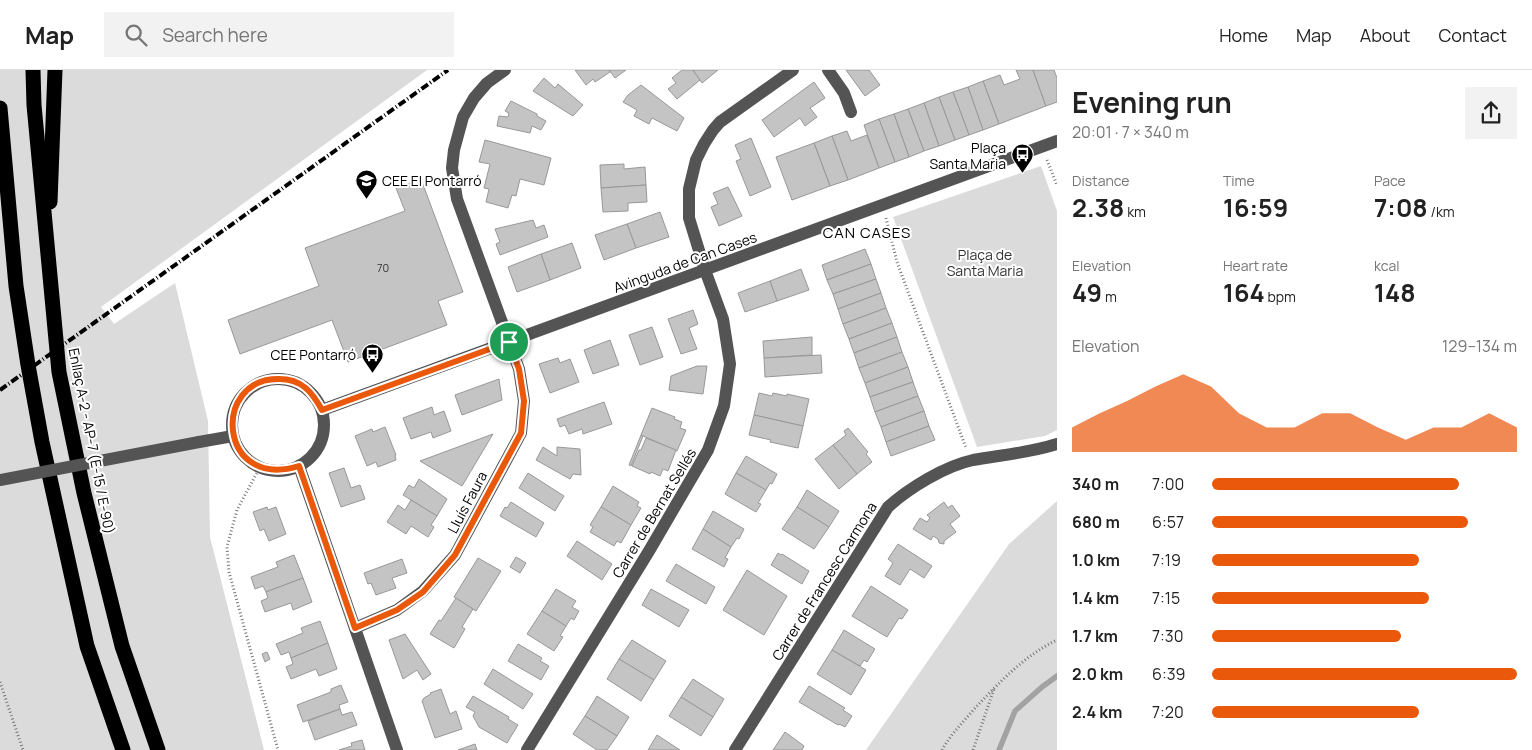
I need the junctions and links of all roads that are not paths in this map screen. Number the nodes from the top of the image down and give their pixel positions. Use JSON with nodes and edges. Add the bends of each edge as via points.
{"nodes":[{"id":1,"x":34,"y":70,"type":"edge"},
{"id":2,"x":55,"y":70,"type":"edge"},
{"id":3,"x":505,"y":70,"type":"edge"},
{"id":4,"x":793,"y":70,"type":"edge"},
{"id":5,"x":828,"y":70,"type":"edge"},
{"id":6,"x":0,"y":108,"type":"edge"},
{"id":7,"x":850,"y":112,"type":"dead end"},
{"id":8,"x":1057,"y":141,"type":"edge"},
{"id":9,"x":48,"y":264,"type":"junction"},
{"id":10,"x":705,"y":270,"type":"junction"},
{"id":11,"x":509,"y":342,"type":"junction"},
{"id":12,"x":322,"y":410,"type":"junction"},
{"id":13,"x":233,"y":436,"type":"junction"},
{"id":14,"x":1057,"y":444,"type":"edge"},
{"id":15,"x":299,"y":466,"type":"junction"},
{"id":16,"x":0,"y":480,"type":"edge"},
{"id":17,"x":355,"y":628,"type":"junction"},
{"id":18,"x":123,"y":750,"type":"edge"},
{"id":19,"x":158,"y":750,"type":"edge"},
{"id":20,"x":397,"y":750,"type":"edge"},
{"id":21,"x":527,"y":750,"type":"edge"},
{"id":22,"x":735,"y":750,"type":"edge"}],
"edges":[{"from":1,"to":9,"type":"highway","name":"Enllaç A-2 - AP-7 (E-15 / E-90)","via":[[34,105]]},
{"from":2,"to":9,"type":"highway"},
{"from":3,"to":11,"type":"street","name":"Lluís Faura","via":[[487,83],[463,117],[452,168],[457,198]]},
{"from":4,"to":10,"type":"street","name":"Carrer de Bernat Sellés","via":[[720,122],[696,160],[689,189],[689,218]]},
{"from":5,"to":7,"type":"street","via":[[844,93]]},
{"from":6,"to":18,"type":"highway","via":[[16,286],[42,442],[87,646]]},
{"from":8,"to":10,"type":"street","name":"Avinguda de Can Cases"},
{"from":9,"to":19,"type":"highway","name":"Enllaç A-2 - AP-7 (E-15 / E-90)","via":[[59,372],[84,493],[122,646]]},
{"from":10,"to":11,"type":"street","name":"Avinguda de Can Cases"},
{"from":10,"to":21,"type":"street","name":"Carrer de Bernat Sellés","via":[[723,319],[730,364],[724,406],[708,450]]},
{"from":11,"to":12,"type":"street","name":"Avinguda de Can Cases"},
{"from":11,"to":17,"type":"street","name":"Lluís Faura","via":[[519,369],[524,401],[521,433],[455,555],[423,592],[397,610]]},
{"from":12,"to":13,"type":"street","via":[[314,395],[302,384],[271,378],[256,384],[235,407]]},
{"from":12,"to":15,"type":"street","via":[[324,435],[310,458]]},
{"from":13,"to":15,"type":"street","via":[[240,451],[260,467],[273,471]]},
{"from":13,"to":16,"type":"street","bridge":true},
{"from":14,"to":22,"type":"street","name":"Carrer de Francesc Carmona","via":[[971,461],[932,477],[888,507]]},
{"from":15,"to":17,"type":"street"},
{"from":17,"to":20,"type":"street"}]}
